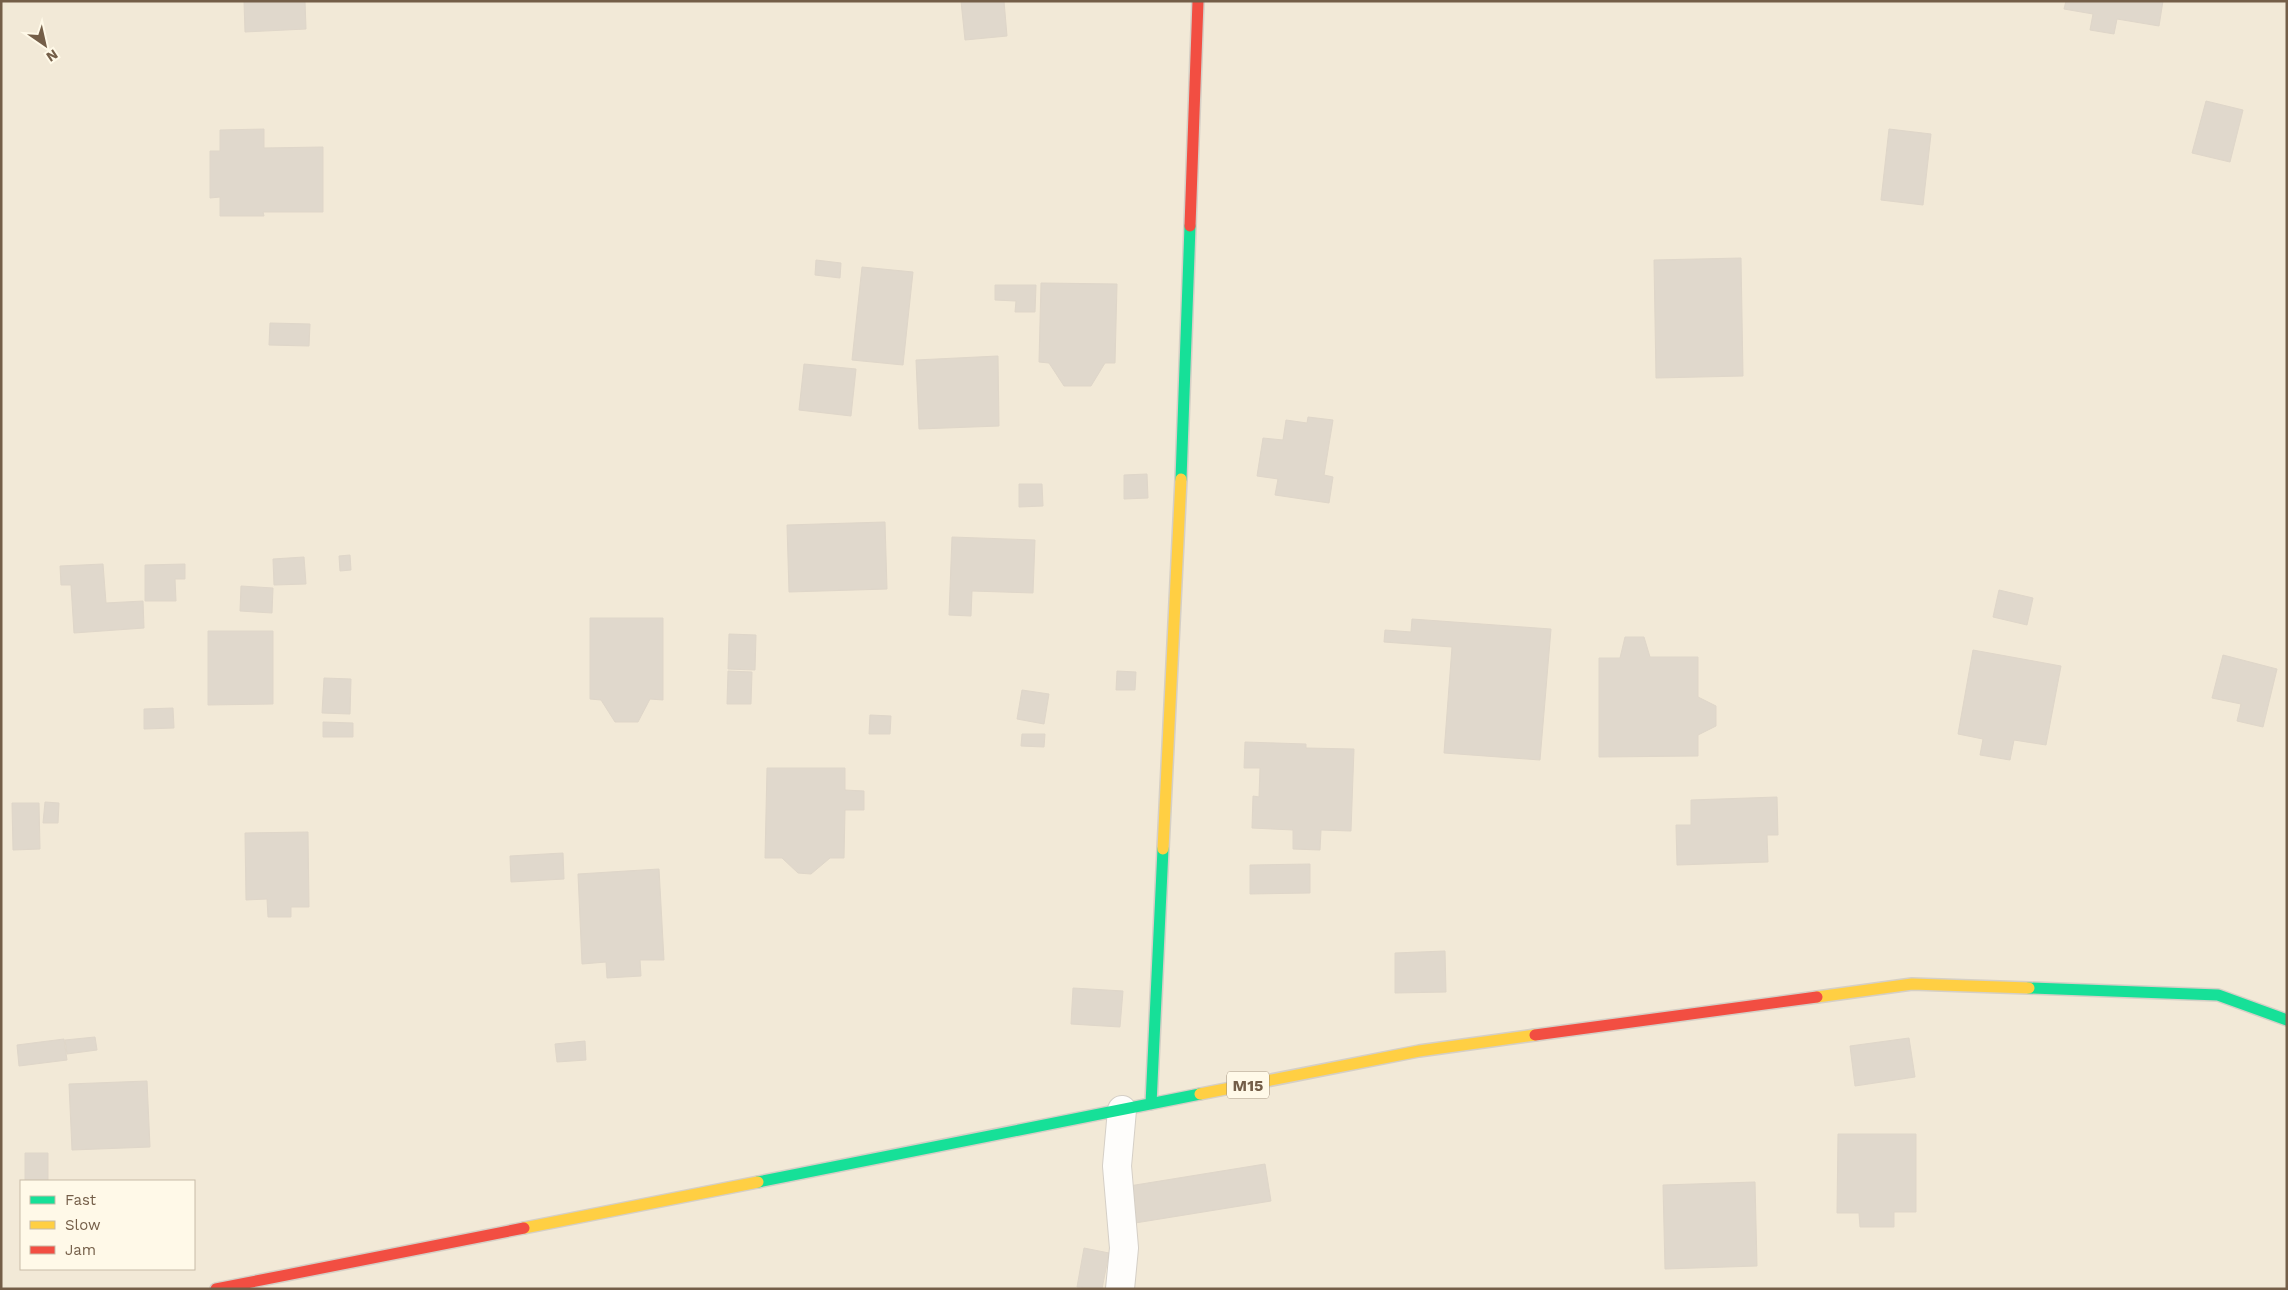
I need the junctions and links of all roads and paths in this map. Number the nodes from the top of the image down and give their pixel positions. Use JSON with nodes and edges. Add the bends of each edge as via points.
{"nodes":[{"id":1,"x":1198,"y":1,"type":"edge"},
{"id":2,"x":2287,"y":1020,"type":"edge"},
{"id":3,"x":1151,"y":1104,"type":"junction"},
{"id":4,"x":1122,"y":1110,"type":"junction"},
{"id":5,"x":216,"y":1289,"type":"edge"},
{"id":6,"x":1120,"y":1289,"type":"edge"}],
"edges":[{"from":1,"to":3,"type":"main road","via":[[1180,504]]},
{"from":2,"to":3,"type":"main road","number":"M15","via":[[2218,994],[1912,984],[1419,1052]]},
{"from":3,"to":4,"type":"main road","number":"M15"},
{"from":4,"to":5,"type":"main road","number":"M15"},
{"from":4,"to":6,"type":"street","via":[[1117,1166],[1124,1248]]}]}
